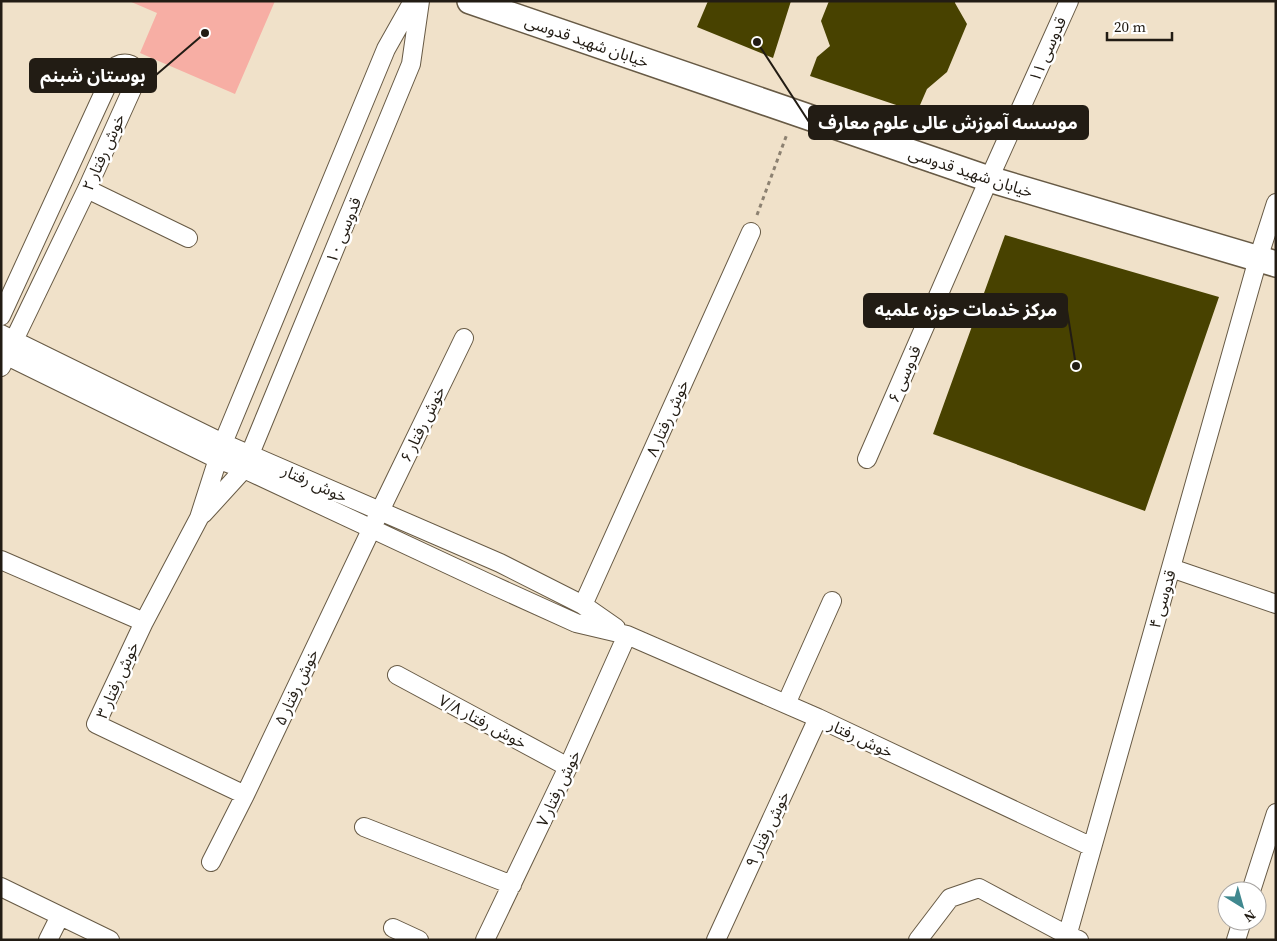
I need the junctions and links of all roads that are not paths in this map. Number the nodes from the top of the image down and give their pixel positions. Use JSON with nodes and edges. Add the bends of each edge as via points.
{"nodes":[{"id":1,"x":414,"y":1,"type":"edge"},
{"id":2,"x":420,"y":1,"type":"edge"},
{"id":3,"x":470,"y":1,"type":"edge"},
{"id":4,"x":1069,"y":1,"type":"edge"},
{"id":5,"x":989,"y":179,"type":"junction"},
{"id":6,"x":87,"y":189,"type":"junction"},
{"id":7,"x":1276,"y":203,"type":"edge"},
{"id":8,"x":751,"y":232,"type":"road end"},
{"id":9,"x":188,"y":238,"type":"dead end"},
{"id":10,"x":1267,"y":261,"type":"edge"},
{"id":11,"x":1,"y":316,"type":"edge"},
{"id":12,"x":464,"y":338,"type":"dead end"},
{"id":13,"x":5,"y":350,"type":"edge"},
{"id":14,"x":220,"y":451,"type":"junction"},
{"id":15,"x":868,"y":459,"type":"dead end"},
{"id":16,"x":247,"y":462,"type":"junction"},
{"id":17,"x":380,"y":511,"type":"junction"},
{"id":18,"x":199,"y":518,"type":"junction"},
{"id":19,"x":372,"y":529,"type":"junction"},
{"id":20,"x":1,"y":560,"type":"edge"},
{"id":21,"x":1171,"y":568,"type":"junction"},
{"id":22,"x":832,"y":601,"type":"dead end"},
{"id":23,"x":1276,"y":604,"type":"edge"},
{"id":24,"x":583,"y":605,"type":"junction"},
{"id":25,"x":144,"y":622,"type":"junction"},
{"id":26,"x":627,"y":635,"type":"junction"},
{"id":27,"x":397,"y":675,"type":"dead end"},
{"id":28,"x":786,"y":704,"type":"junction"},
{"id":29,"x":818,"y":718,"type":"junction"},
{"id":30,"x":568,"y":767,"type":"junction"},
{"id":31,"x":245,"y":795,"type":"junction"},
{"id":32,"x":1276,"y":813,"type":"edge"},
{"id":33,"x":364,"y":827,"type":"dead end"},
{"id":34,"x":1092,"y":847,"type":"junction"},
{"id":35,"x":211,"y":862,"type":"dead end"},
{"id":36,"x":1254,"y":881,"type":"edge"},
{"id":37,"x":512,"y":885,"type":"junction"},
{"id":38,"x":1,"y":887,"type":"edge"},
{"id":39,"x":60,"y":916,"type":"junction"},
{"id":40,"x":393,"y":928,"type":"dead end"},
{"id":41,"x":1071,"y":938,"type":"edge"},
{"id":42,"x":48,"y":940,"type":"edge"},
{"id":43,"x":110,"y":940,"type":"edge"},
{"id":44,"x":419,"y":940,"type":"edge"},
{"id":45,"x":485,"y":940,"type":"edge"},
{"id":46,"x":716,"y":940,"type":"edge"},
{"id":47,"x":918,"y":940,"type":"edge"}],
"edges":[{"from":1,"to":14,"type":"street","name":"قدوسی ۱۰","via":[[386,50]]},
{"from":2,"to":16,"type":"street","name":"قدوسی ۱۰","via":[[411,64]]},
{"from":3,"to":5,"type":"main road","name":"خیابان شهید قدوسی"},
{"from":4,"to":5,"type":"street","name":"قدوسی ۱۱"},
{"from":5,"to":10,"type":"main road","name":"خیابان شهید قدوسی"},
{"from":5,"to":15,"type":"street","name":"قدوسی ۶"},
{"from":6,"to":9,"type":"street"},
{"from":6,"to":11,"type":"street","name":"خوش رفتار ۲","via":[[134,85],[135,69],[130,64],[116,66]]},
{"from":6,"to":13,"type":"street","name":"خوش رفتار ۲"},
{"from":7,"to":10,"type":"street","name":"قدوسی ۴"},
{"from":8,"to":24,"type":"street","name":"خوش رفتار ۸"},
{"from":10,"to":21,"type":"street","name":"قدوسی ۴"},
{"from":12,"to":17,"type":"street","name":"خوش رفتار ۶"},
{"from":13,"to":14,"type":"street","name":"خوش رفتار"},
{"from":14,"to":16,"type":"street","name":"خوش رفتار"},
{"from":14,"to":18,"type":"street","name":"قدوسی ۱۰"},
{"from":16,"to":17,"type":"street","name":"خوش رفتار"},
{"from":16,"to":18,"type":"street"},
{"from":16,"to":19,"type":"street","name":"خوش رفتار"},
{"from":17,"to":19,"type":"street","name":"خوش رفتار ۵"},
{"from":17,"to":24,"type":"street","name":"خوش رفتار","via":[[500,563]]},
{"from":18,"to":25,"type":"street","name":"خوش رفتار ۳"},
{"from":19,"to":26,"type":"street","name":"خوش رفتار","via":[[576,622]]},
{"from":19,"to":31,"type":"street","name":"خوش رفتار ۵"},
{"from":20,"to":25,"type":"street"},
{"from":21,"to":23,"type":"street"},
{"from":21,"to":34,"type":"street","name":"قدوسی ۴"},
{"from":22,"to":28,"type":"street"},
{"from":24,"to":26,"type":"street","name":"خوش رفتار"},
{"from":25,"to":31,"type":"street","name":"خوش رفتار ۳","via":[[96,724]]},
{"from":26,"to":28,"type":"street","name":"خوش رفتار"},
{"from":26,"to":30,"type":"street","name":"خوش رفتار ۷"},
{"from":27,"to":30,"type":"street","name":"خوش رفتار ۷/۸"},
{"from":28,"to":29,"type":"street","name":"خوش رفتار"},
{"from":29,"to":34,"type":"street","name":"خوش رفتار"},
{"from":29,"to":46,"type":"street","name":"خوش رفتار ۹"},
{"from":30,"to":37,"type":"street","name":"خوش رفتار ۷"},
{"from":31,"to":35,"type":"street","name":"خوش رفتار ۵"},
{"from":32,"to":36,"type":"street"},
{"from":33,"to":37,"type":"street"},
{"from":34,"to":41,"type":"street","name":"قدوسی ۴"},
{"from":37,"to":45,"type":"street","name":"خوش رفتار ۷"},
{"from":38,"to":39,"type":"street"},
{"from":39,"to":42,"type":"street"},
{"from":39,"to":43,"type":"street"},
{"from":40,"to":44,"type":"street"},
{"from":41,"to":47,"type":"street","via":[[979,888],[950,898]]}]}
